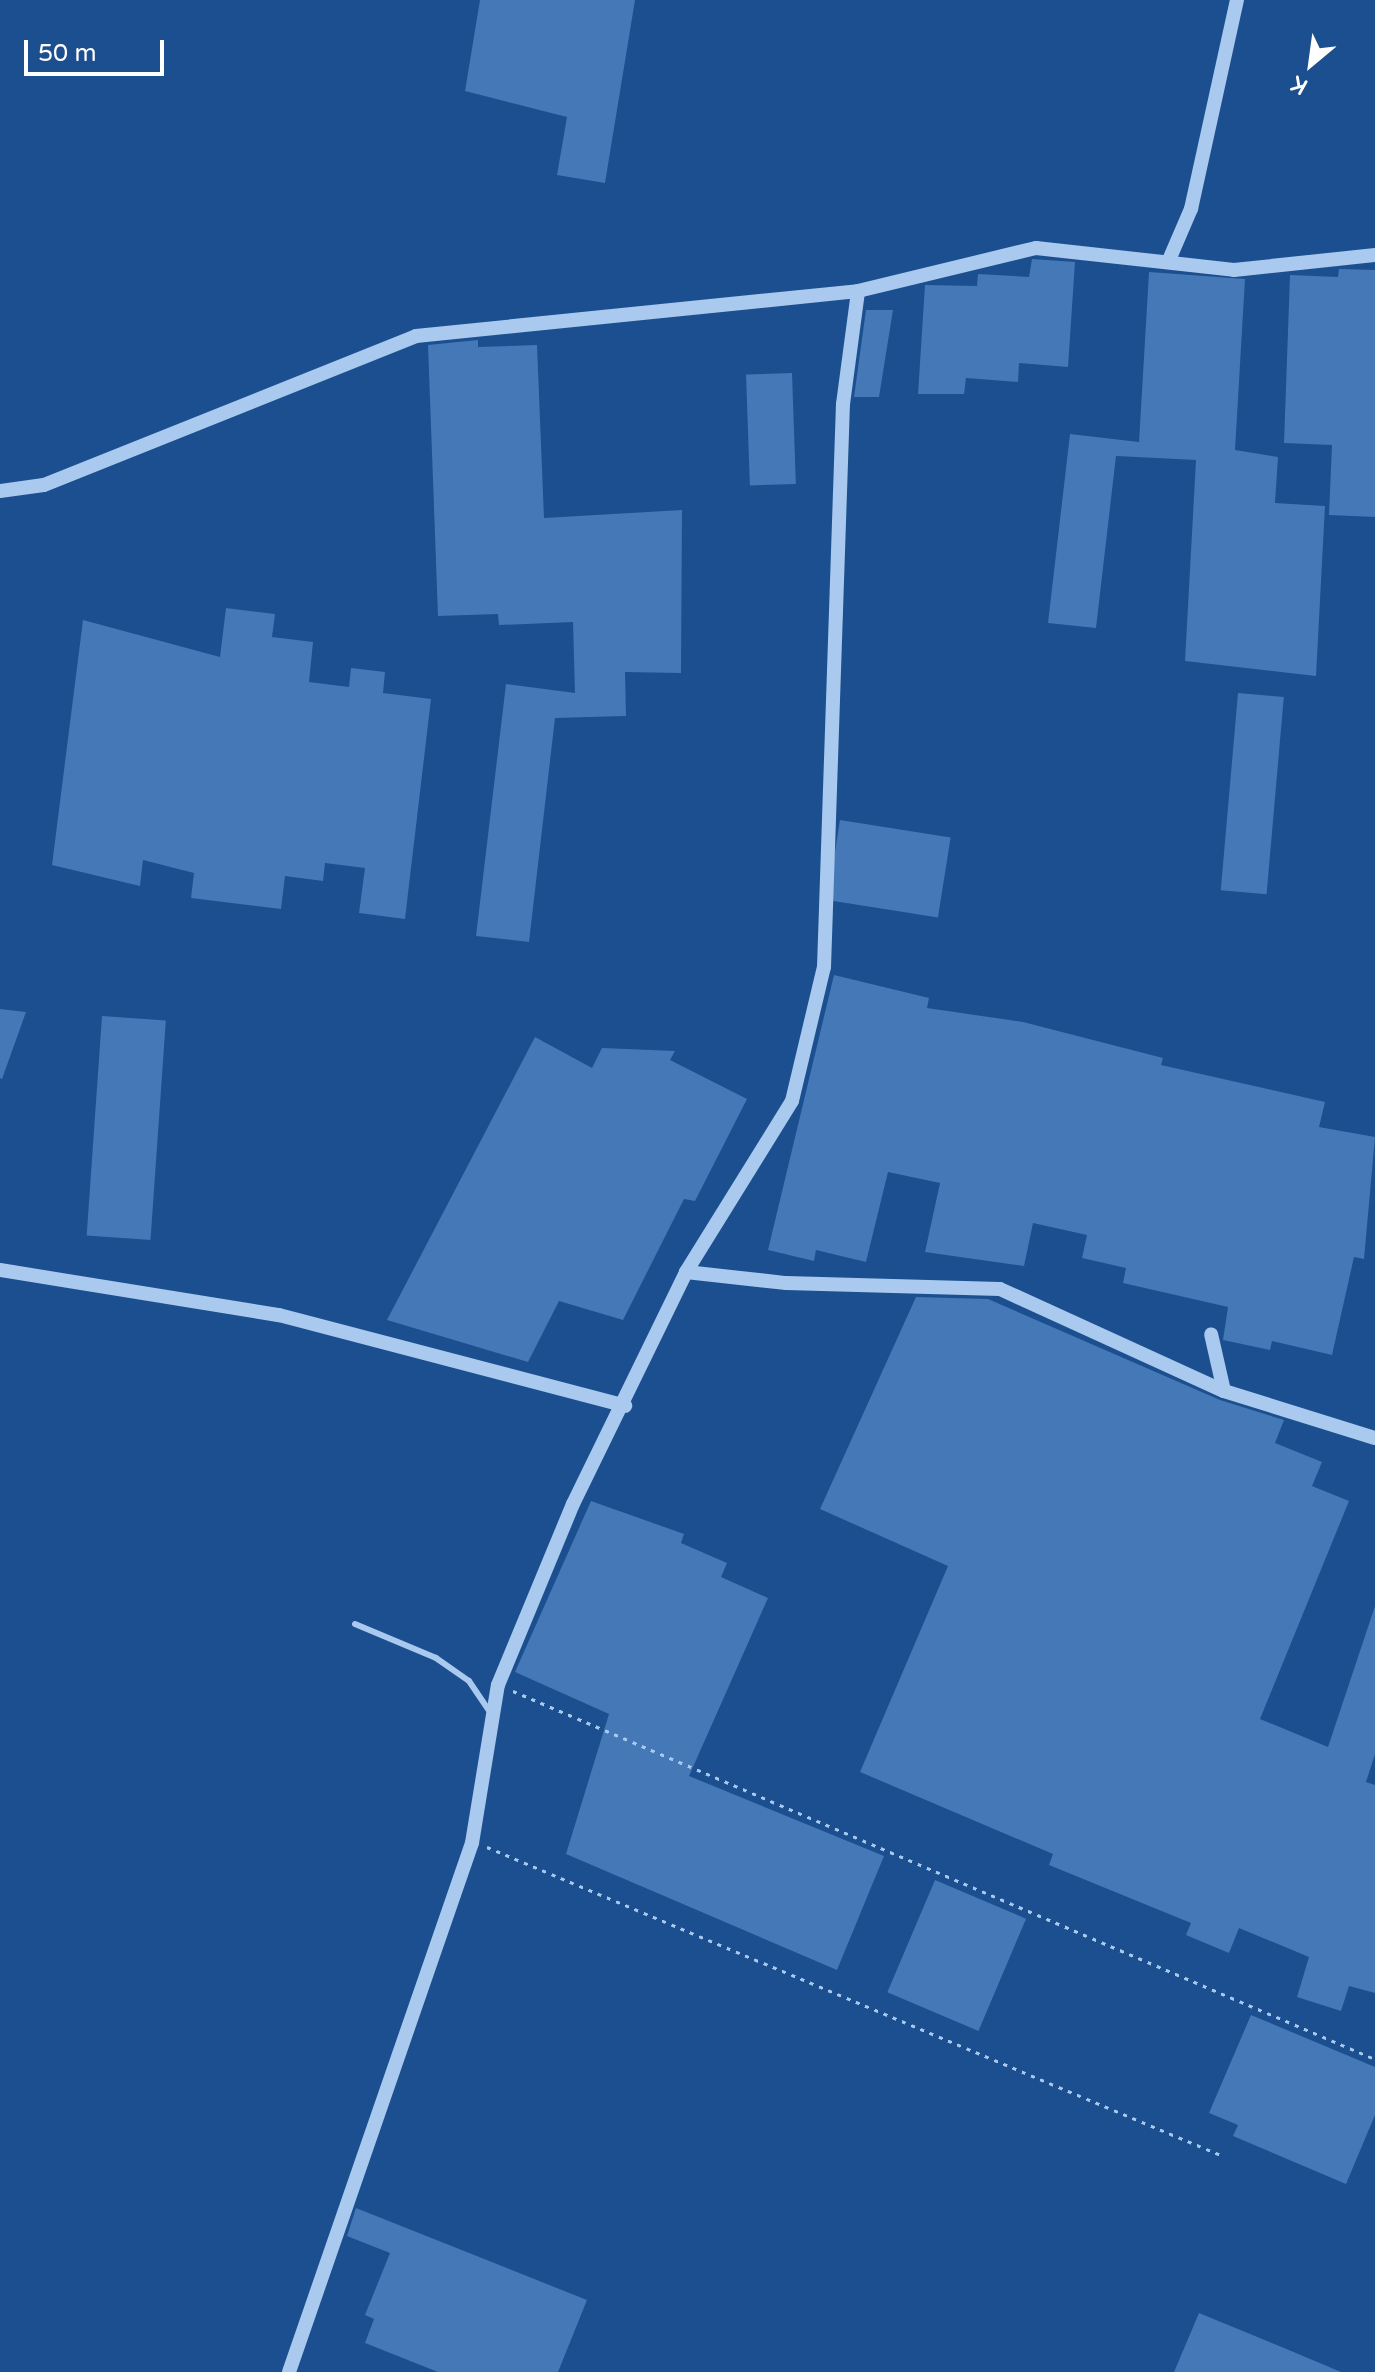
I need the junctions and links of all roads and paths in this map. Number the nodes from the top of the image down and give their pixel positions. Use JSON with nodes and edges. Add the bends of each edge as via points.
{"nodes":[{"id":1,"x":1237,"y":0,"type":"edge"},
{"id":2,"x":1375,"y":255,"type":"edge"},
{"id":3,"x":1169,"y":260,"type":"junction"},
{"id":4,"x":858,"y":291,"type":"junction"},
{"id":5,"x":0,"y":491,"type":"edge"},
{"id":6,"x":0,"y":1270,"type":"edge"},
{"id":7,"x":686,"y":1272,"type":"junction"},
{"id":8,"x":1211,"y":1334,"type":"dead end"},
{"id":9,"x":1224,"y":1391,"type":"junction"},
{"id":10,"x":625,"y":1406,"type":"junction"},
{"id":11,"x":1375,"y":1438,"type":"edge"},
{"id":12,"x":355,"y":1624,"type":"dead end"},
{"id":13,"x":498,"y":1685,"type":"junction"},
{"id":14,"x":492,"y":1715,"type":"junction"},
{"id":15,"x":472,"y":1843,"type":"junction"},
{"id":16,"x":1375,"y":2059,"type":"edge"},
{"id":17,"x":1223,"y":2156,"type":"dead end"},
{"id":18,"x":289,"y":2372,"type":"edge"}],
"edges":[{"from":1,"to":3,"type":"street","via":[[1191,209]]},
{"from":2,"to":3,"type":"street","via":[[1234,270]]},
{"from":3,"to":4,"type":"street","via":[[1036,248]]},
{"from":4,"to":5,"type":"street","via":[[416,336],[44,485]]},
{"from":4,"to":7,"type":"street","via":[[843,404],[824,967],[792,1101]]},
{"from":6,"to":10,"type":"street","via":[[279,1315]]},
{"from":7,"to":9,"type":"street","via":[[786,1283],[1000,1289]]},
{"from":7,"to":10,"type":"street"},
{"from":8,"to":9,"type":"street"},
{"from":9,"to":11,"type":"street"},
{"from":10,"to":13,"type":"street","via":[[573,1504]]},
{"from":12,"to":14,"type":"lane","via":[[436,1658],[469,1681]]},
{"from":13,"to":14,"type":"street"},
{"from":13,"to":16,"type":"path"},
{"from":14,"to":15,"type":"street"},
{"from":15,"to":17,"type":"path","via":[[512,1853]]},
{"from":15,"to":18,"type":"street"}]}
